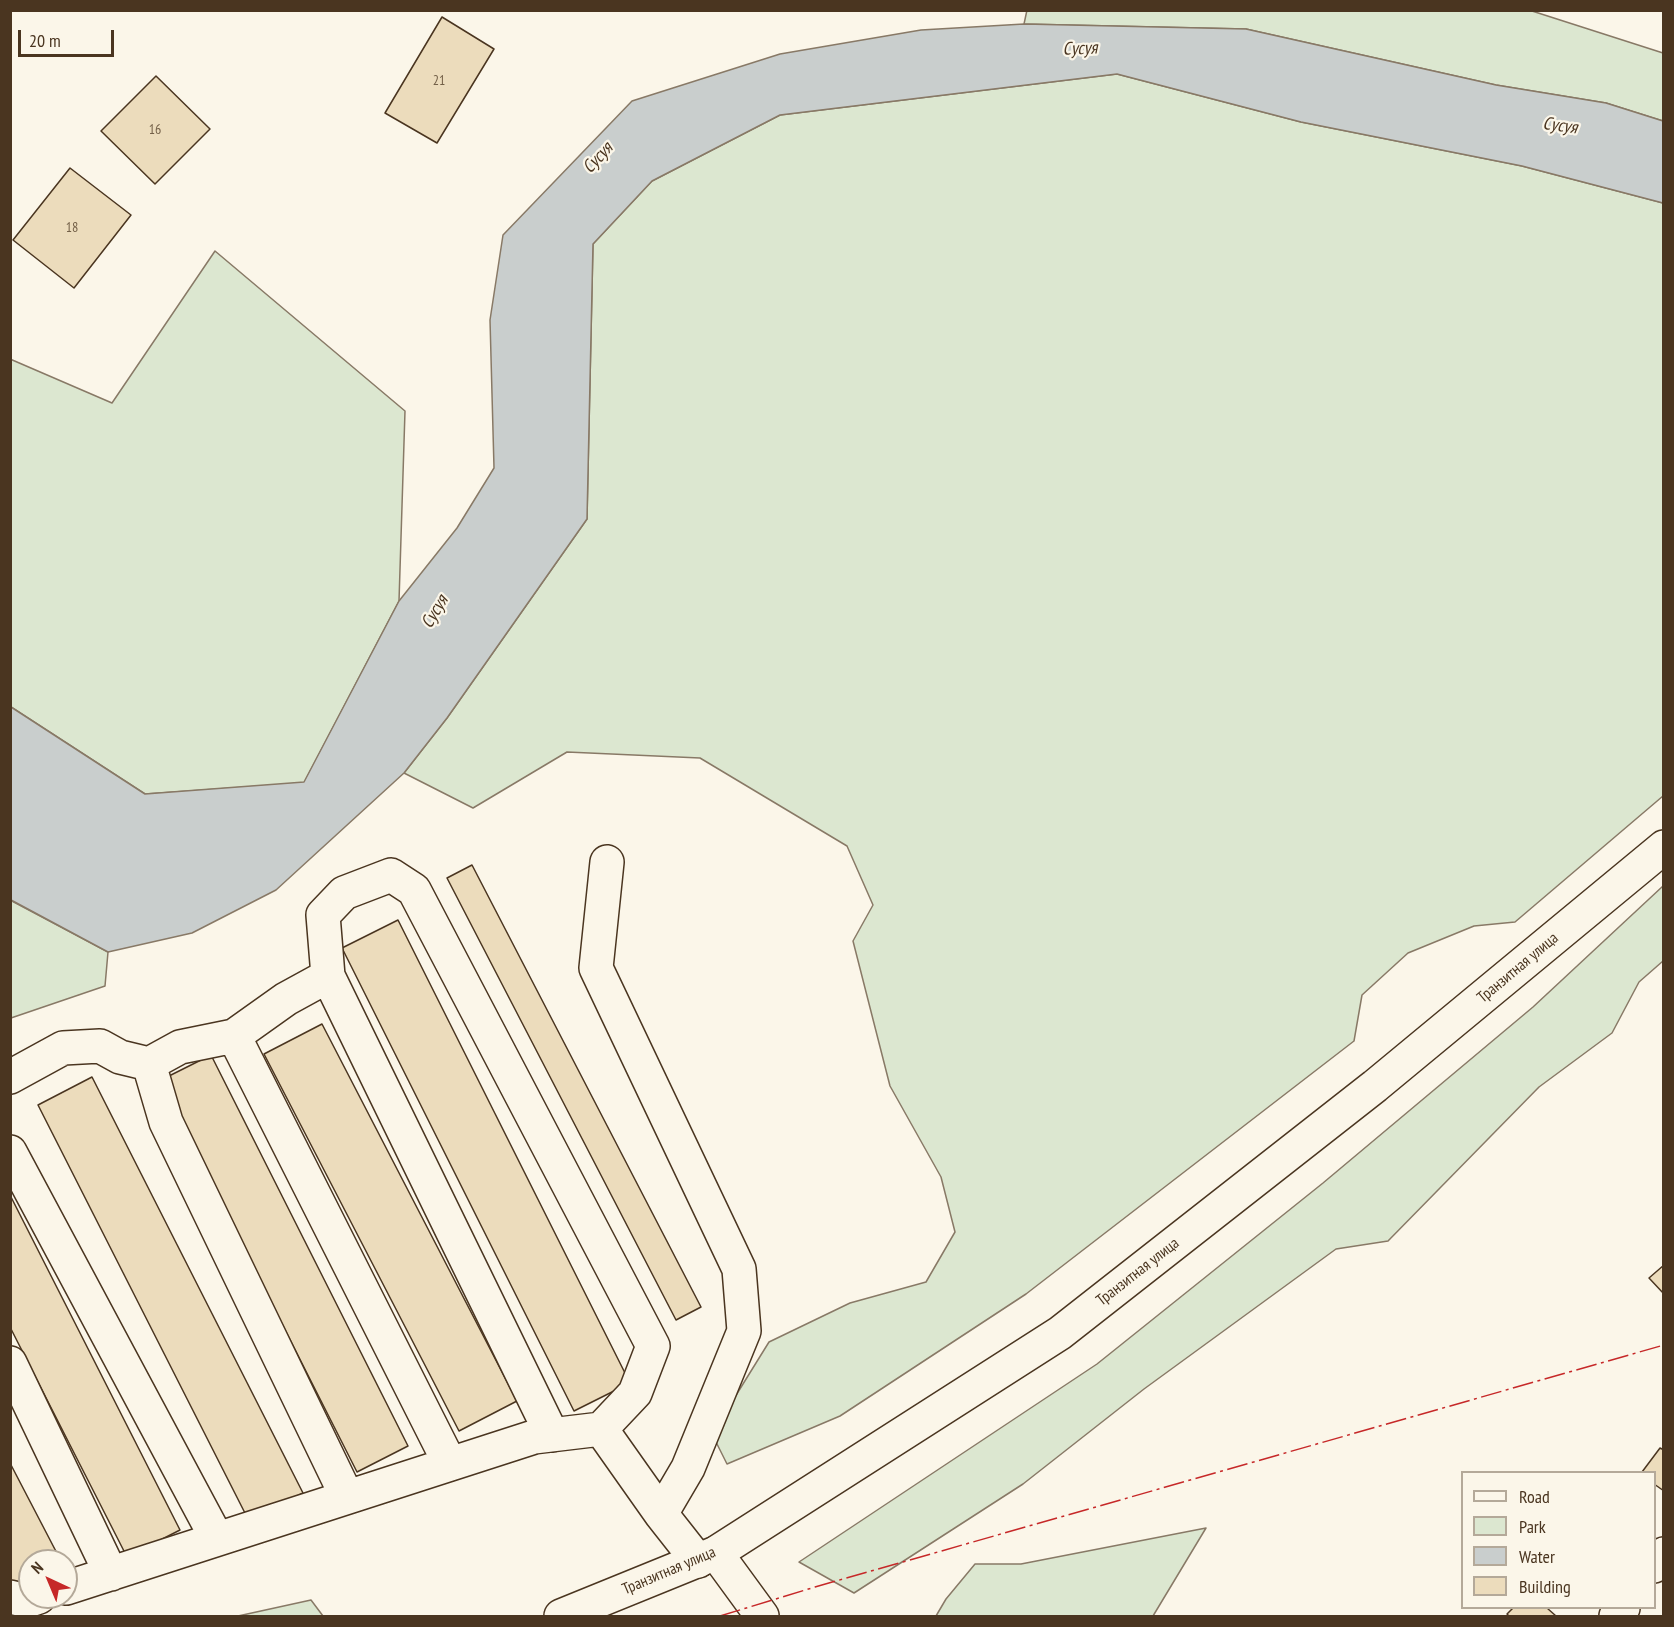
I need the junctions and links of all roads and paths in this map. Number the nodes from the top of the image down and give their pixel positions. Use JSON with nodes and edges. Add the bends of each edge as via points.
{"nodes":[{"id":1,"x":1664,"y":847,"type":"edge"},
{"id":2,"x":607,"y":862,"type":"dead end"},
{"id":3,"x":328,"y":976,"type":"junction"},
{"id":4,"x":234,"y":1036,"type":"junction"},
{"id":5,"x":149,"y":1064,"type":"junction"},
{"id":6,"x":10,"y":1077,"type":"edge"},
{"id":7,"x":10,"y":1152,"type":"edge"},
{"id":8,"x":10,"y":1363,"type":"edge"},
{"id":9,"x":601,"y":1429,"type":"junction"},
{"id":10,"x":552,"y":1434,"type":"junction"},
{"id":11,"x":450,"y":1464,"type":"junction"},
{"id":12,"x":347,"y":1497,"type":"junction"},
{"id":13,"x":661,"y":1514,"type":"junction"},
{"id":14,"x":217,"y":1539,"type":"junction"},
{"id":15,"x":707,"y":1557,"type":"junction"},
{"id":16,"x":111,"y":1574,"type":"junction"},
{"id":17,"x":78,"y":1584,"type":"edge"},
{"id":18,"x":561,"y":1617,"type":"edge"},
{"id":19,"x":762,"y":1617,"type":"edge"}],
"edges":[{"from":1,"to":15,"type":"main road","name":"Транзитная улица","via":[[1375,1086],[1060,1333]]},
{"from":2,"to":13,"type":"main road","via":[[596,968],[739,1269],[744,1331],[688,1468]]},
{"from":3,"to":4,"type":"main road","via":[[286,999]]},
{"from":3,"to":9,"type":"main road","via":[[323,915],[344,893],[391,875],[414,891],[653,1346],[635,1393]]},
{"from":3,"to":10,"type":"main road"},
{"from":4,"to":5,"type":"main road","via":[[180,1047]]},
{"from":4,"to":11,"type":"main road"},
{"from":5,"to":6,"type":"main road","via":[[120,1057],[100,1046],[63,1048]]},
{"from":5,"to":12,"type":"main road","via":[[166,1122]]},
{"from":7,"to":14,"type":"main road"},
{"from":8,"to":16,"type":"main road"},
{"from":9,"to":10,"type":"main road"},
{"from":9,"to":13,"type":"main road"},
{"from":10,"to":11,"type":"main road"},
{"from":11,"to":12,"type":"main road"},
{"from":12,"to":14,"type":"main road"},
{"from":13,"to":15,"type":"main road"},
{"from":14,"to":16,"type":"main road"},
{"from":15,"to":18,"type":"main road","name":"Транзитная улица"},
{"from":15,"to":19,"type":"main road"},
{"from":16,"to":17,"type":"main road"}]}
